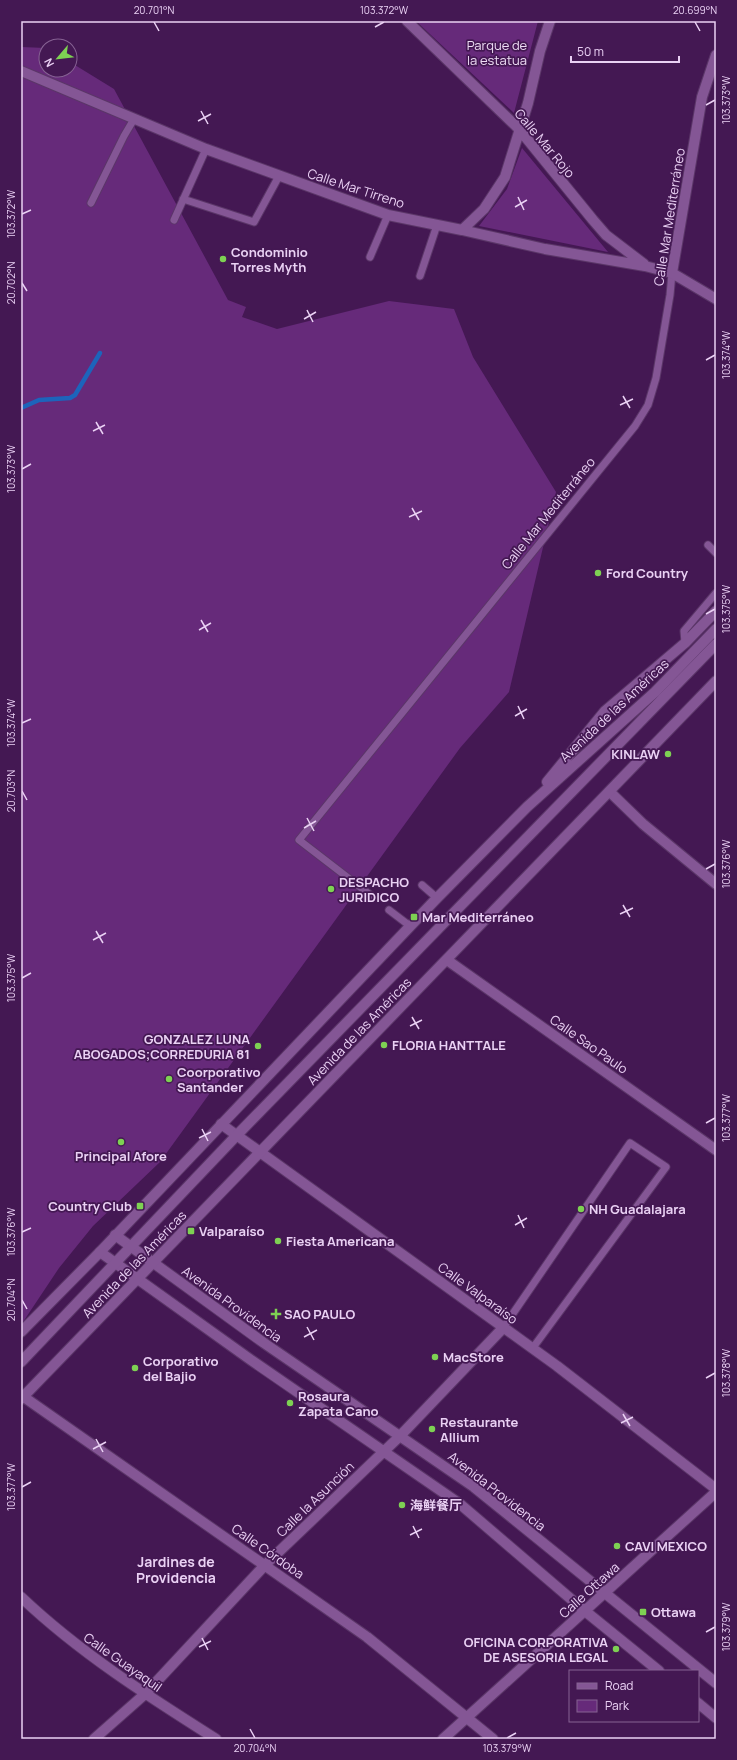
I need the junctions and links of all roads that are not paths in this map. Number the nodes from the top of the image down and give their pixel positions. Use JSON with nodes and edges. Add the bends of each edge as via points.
{"nodes":[{"id":1,"x":407,"y":21,"type":"edge"},
{"id":2,"x":550,"y":21,"type":"edge"},
{"id":3,"x":716,"y":55,"type":"edge"},
{"id":4,"x":21,"y":71,"type":"edge"},
{"id":5,"x":134,"y":119,"type":"junction"},
{"id":6,"x":519,"y":129,"type":"junction"},
{"id":7,"x":206,"y":149,"type":"junction"},
{"id":8,"x":279,"y":176,"type":"junction"},
{"id":9,"x":183,"y":199,"type":"junction"},
{"id":10,"x":91,"y":203,"type":"dead end"},
{"id":11,"x":388,"y":215,"type":"junction"},
{"id":12,"x":174,"y":220,"type":"dead end"},
{"id":13,"x":437,"y":225,"type":"junction"},
{"id":14,"x":462,"y":230,"type":"junction"},
{"id":15,"x":370,"y":257,"type":"dead end"},
{"id":16,"x":645,"y":266,"type":"junction"},
{"id":17,"x":672,"y":273,"type":"junction"},
{"id":18,"x":420,"y":276,"type":"dead end"},
{"id":19,"x":716,"y":299,"type":"edge"},
{"id":20,"x":708,"y":545,"type":"dead end"},
{"id":21,"x":716,"y":553,"type":"edge"},
{"id":22,"x":716,"y":593,"type":"edge"},
{"id":23,"x":716,"y":610,"type":"edge"},
{"id":24,"x":716,"y":629,"type":"edge"},
{"id":25,"x":685,"y":643,"type":"junction"},
{"id":26,"x":716,"y":644,"type":"edge"},
{"id":27,"x":716,"y":681,"type":"edge"},
{"id":28,"x":610,"y":792,"type":"junction"},
{"id":29,"x":527,"y":807,"type":"junction"},
{"id":30,"x":716,"y":884,"type":"edge"},
{"id":31,"x":422,"y":885,"type":"dead end"},
{"id":32,"x":373,"y":897,"type":"dead end"},
{"id":33,"x":437,"y":898,"type":"junction"},
{"id":34,"x":389,"y":910,"type":"dead end"},
{"id":35,"x":410,"y":926,"type":"junction"},
{"id":36,"x":447,"y":960,"type":"junction"},
{"id":37,"x":221,"y":1124,"type":"junction"},
{"id":38,"x":237,"y":1135,"type":"junction"},
{"id":39,"x":716,"y":1150,"type":"edge"},
{"id":40,"x":260,"y":1152,"type":"junction"},
{"id":41,"x":116,"y":1235,"type":"junction"},
{"id":42,"x":131,"y":1247,"type":"junction"},
{"id":43,"x":100,"y":1252,"type":"junction"},
{"id":44,"x":114,"y":1263,"type":"junction"},
{"id":45,"x":153,"y":1263,"type":"junction"},
{"id":46,"x":137,"y":1279,"type":"junction"},
{"id":47,"x":503,"y":1328,"type":"junction"},
{"id":48,"x":21,"y":1332,"type":"edge"},
{"id":49,"x":532,"y":1349,"type":"junction"},
{"id":50,"x":21,"y":1362,"type":"edge"},
{"id":51,"x":22,"y":1397,"type":"edge"},
{"id":52,"x":400,"y":1436,"type":"junction"},
{"id":53,"x":384,"y":1452,"type":"junction"},
{"id":54,"x":716,"y":1490,"type":"edge"},
{"id":55,"x":265,"y":1565,"type":"junction"},
{"id":56,"x":604,"y":1594,"type":"junction"},
{"id":57,"x":21,"y":1597,"type":"edge"},
{"id":58,"x":585,"y":1611,"type":"junction"},
{"id":59,"x":658,"y":1670,"type":"edge"},
{"id":60,"x":716,"y":1683,"type":"edge"},
{"id":61,"x":145,"y":1694,"type":"junction"},
{"id":62,"x":699,"y":1704,"type":"edge"},
{"id":63,"x":467,"y":1718,"type":"junction"},
{"id":64,"x":716,"y":1718,"type":"edge"},
{"id":65,"x":94,"y":1739,"type":"edge"},
{"id":66,"x":216,"y":1739,"type":"edge"},
{"id":67,"x":443,"y":1739,"type":"edge"},
{"id":68,"x":492,"y":1739,"type":"edge"}],
"edges":[{"from":1,"to":6,"type":"street","name":"Calle Mar Rojo"},
{"from":2,"to":6,"type":"street"},
{"from":3,"to":17,"type":"street","name":"Calle Mar Mediterráneo","via":[[702,97]]},
{"from":4,"to":5,"type":"street","name":"Calle Mar Tirreno"},
{"from":5,"to":7,"type":"street","name":"Calle Mar Tirreno"},
{"from":5,"to":10,"type":"lane"},
{"from":6,"to":14,"type":"street","via":[[505,177],[484,209]]},
{"from":6,"to":16,"type":"street","name":"Calle Mar Rojo","via":[[592,220],[606,235]]},
{"from":7,"to":8,"type":"street","name":"Calle Mar Tirreno"},
{"from":7,"to":9,"type":"lane"},
{"from":8,"to":9,"type":"lane","via":[[254,222]]},
{"from":8,"to":11,"type":"street","name":"Calle Mar Tirreno"},
{"from":9,"to":12,"type":"lane"},
{"from":11,"to":13,"type":"street","name":"Calle Mar Tirreno"},
{"from":11,"to":15,"type":"lane"},
{"from":13,"to":14,"type":"street","name":"Calle Mar Tirreno"},
{"from":13,"to":18,"type":"lane"},
{"from":14,"to":16,"type":"street","name":"Calle Mar Tirreno","via":[[545,249]]},
{"from":16,"to":17,"type":"street","name":"Calle Mar Tirreno"},
{"from":17,"to":19,"type":"street","name":"Calle Mar Tirreno"},
{"from":17,"to":32,"type":"lane","name":"Calle Mar Mediterráneo","via":[[656,378],[648,405],[635,426],[299,840]]},
{"from":20,"to":21,"type":"lane"},
{"from":22,"to":25,"type":"lane","via":[[684,631]]},
{"from":23,"to":25,"type":"street","name":"Avenida de las Américas"},
{"from":24,"to":29,"type":"street","name":"Avenida de las Américas","via":[[655,692]]},
{"from":25,"to":29,"type":"street","name":"Avenida de las Américas","via":[[605,711]]},
{"from":26,"to":38,"type":"street","name":"Avenida de las Américas"},
{"from":27,"to":28,"type":"street","name":"Avenida de las Américas"},
{"from":28,"to":30,"type":"street","via":[[643,824]]},
{"from":28,"to":36,"type":"street","name":"Avenida de las Américas"},
{"from":29,"to":33,"type":"street","name":"Avenida de las Américas"},
{"from":31,"to":33,"type":"lane"},
{"from":33,"to":35,"type":"street","name":"Avenida de las Américas"},
{"from":34,"to":35,"type":"lane"},
{"from":35,"to":37,"type":"street","name":"Avenida de las Américas"},
{"from":36,"to":39,"type":"street","name":"Calle Sao Paulo"},
{"from":36,"to":40,"type":"street","name":"Avenida de las Américas"},
{"from":37,"to":38,"type":"street","name":"Calle Valparaíso"},
{"from":37,"to":41,"type":"street","name":"Avenida de las Américas"},
{"from":38,"to":40,"type":"street","name":"Calle Valparaíso"},
{"from":38,"to":42,"type":"street","name":"Avenida de las Américas"},
{"from":40,"to":45,"type":"street","name":"Avenida de las Américas"},
{"from":40,"to":47,"type":"street","name":"Calle Valparaíso"},
{"from":41,"to":42,"type":"street","name":"Avenida Providencia"},
{"from":41,"to":43,"type":"street","name":"Avenida de las Américas"},
{"from":42,"to":44,"type":"street","name":"Avenida de las Américas"},
{"from":42,"to":45,"type":"street","name":"Avenida Providencia"},
{"from":43,"to":44,"type":"street"},
{"from":43,"to":48,"type":"street","name":"Avenida de las Américas"},
{"from":44,"to":46,"type":"street"},
{"from":44,"to":50,"type":"street","name":"Avenida de las Américas"},
{"from":45,"to":46,"type":"street","name":"Avenida de las Américas"},
{"from":45,"to":52,"type":"street","name":"Avenida Providencia"},
{"from":46,"to":51,"type":"street","name":"Avenida de las Américas"},
{"from":46,"to":53,"type":"street"},
{"from":47,"to":49,"type":"street","name":"Calle Valparaíso"},
{"from":47,"to":49,"type":"lane","via":[[630,1143],[666,1167]]},
{"from":47,"to":52,"type":"street","name":"Calle la Asunción"},
{"from":49,"to":54,"type":"street","name":"Calle Valparaíso"},
{"from":51,"to":55,"type":"street","name":"Calle Córdoba"},
{"from":52,"to":53,"type":"street","name":"Calle la Asunción"},
{"from":52,"to":56,"type":"street","name":"Avenida Providencia","via":[[474,1487]]},
{"from":53,"to":55,"type":"street","name":"Calle la Asunción"},
{"from":53,"to":58,"type":"street","via":[[460,1504]]},
{"from":54,"to":56,"type":"street","name":"Calle Ottawa"},
{"from":55,"to":61,"type":"street","name":"Calle la Asunción"},
{"from":55,"to":63,"type":"street","name":"Calle Córdoba","via":[[368,1637]]},
{"from":56,"to":58,"type":"street","name":"Calle Ottawa"},
{"from":56,"to":60,"type":"street","name":"Avenida Providencia"},
{"from":57,"to":61,"type":"street","name":"Calle Guayaquil","via":[[78,1647]]},
{"from":58,"to":59,"type":"street"},
{"from":58,"to":63,"type":"street","name":"Calle Ottawa"},
{"from":61,"to":65,"type":"street","name":"Calle la Asunción"},
{"from":61,"to":66,"type":"street","name":"Calle Guayaquil"},
{"from":62,"to":64,"type":"street"},
{"from":63,"to":67,"type":"street","name":"Calle Ottawa"},
{"from":63,"to":68,"type":"street","name":"Calle Córdoba"}]}
